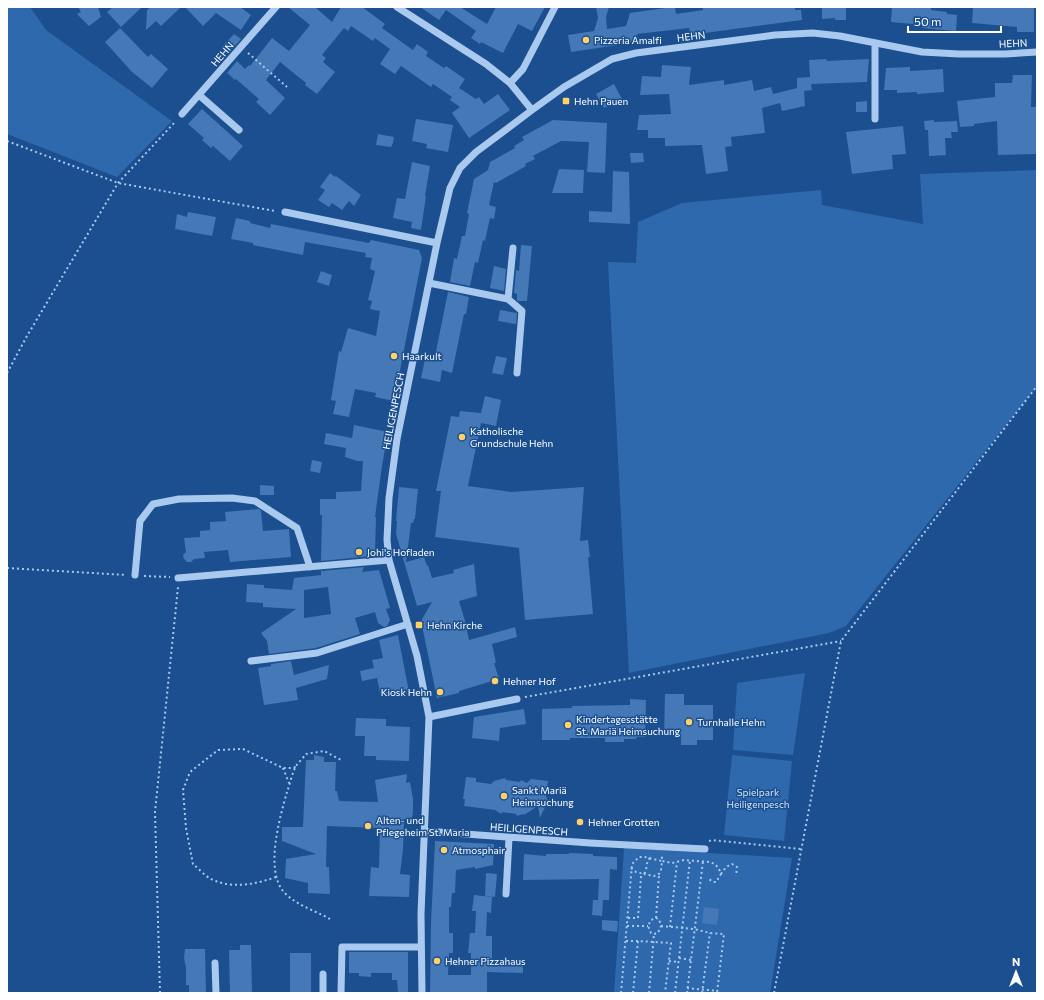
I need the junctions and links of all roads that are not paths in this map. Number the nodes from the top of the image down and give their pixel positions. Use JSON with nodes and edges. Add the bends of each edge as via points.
{"nodes":[{"id":1,"x":276,"y":7,"type":"edge"},
{"id":2,"x":397,"y":7,"type":"edge"},
{"id":3,"x":555,"y":7,"type":"edge"},
{"id":4,"x":875,"y":43,"type":"junction"},
{"id":5,"x":1037,"y":52,"type":"edge"},
{"id":6,"x":510,"y":83,"type":"junction"},
{"id":7,"x":199,"y":95,"type":"junction"},
{"id":8,"x":532,"y":110,"type":"junction"},
{"id":9,"x":182,"y":114,"type":"road end"},
{"id":10,"x":875,"y":119,"type":"dead end"},
{"id":11,"x":239,"y":130,"type":"dead end"},
{"id":12,"x":285,"y":212,"type":"road end"},
{"id":13,"x":437,"y":244,"type":"junction"},
{"id":14,"x":513,"y":248,"type":"dead end"},
{"id":15,"x":429,"y":283,"type":"junction"},
{"id":16,"x":508,"y":299,"type":"junction"},
{"id":17,"x":517,"y":373,"type":"dead end"},
{"id":18,"x":389,"y":560,"type":"junction"},
{"id":19,"x":310,"y":567,"type":"junction"},
{"id":20,"x":135,"y":575,"type":"road end"},
{"id":21,"x":178,"y":578,"type":"road end"},
{"id":22,"x":408,"y":624,"type":"junction"},
{"id":23,"x":251,"y":661,"type":"dead end"},
{"id":24,"x":517,"y":698,"type":"road end"},
{"id":25,"x":429,"y":717,"type":"junction"},
{"id":26,"x":424,"y":831,"type":"junction"},
{"id":27,"x":509,"y":838,"type":"junction"},
{"id":28,"x":705,"y":849,"type":"road end"},
{"id":29,"x":506,"y":894,"type":"dead end"},
{"id":30,"x":421,"y":947,"type":"junction"},
{"id":31,"x":215,"y":963,"type":"dead end"},
{"id":32,"x":323,"y":974,"type":"dead end"},
{"id":33,"x":216,"y":993,"type":"edge"},
{"id":34,"x":323,"y":993,"type":"edge"},
{"id":35,"x":340,"y":993,"type":"edge"},
{"id":36,"x":422,"y":993,"type":"edge"}],
"edges":[{"from":1,"to":7,"type":"street","name":"HEHN"},
{"from":2,"to":6,"type":"street","via":[[486,64]]},
{"from":3,"to":6,"type":"street","via":[[523,69]]},
{"from":4,"to":5,"type":"street","name":"HEHN","via":[[922,52]]},
{"from":4,"to":8,"type":"street","name":"HEHN","via":[[813,33],[775,35],[636,53],[612,59],[594,68]]},
{"from":4,"to":10,"type":"street"},
{"from":6,"to":8,"type":"street"},
{"from":7,"to":9,"type":"street","name":"HEHN"},
{"from":7,"to":11,"type":"street"},
{"from":8,"to":13,"type":"street","name":"HEILIGENPESCH","via":[[476,152],[460,168],[450,188]]},
{"from":12,"to":13,"type":"street"},
{"from":13,"to":15,"type":"street","name":"HEILIGENPESCH"},
{"from":14,"to":16,"type":"street"},
{"from":15,"to":16,"type":"street"},
{"from":15,"to":18,"type":"street","name":"HEILIGENPESCH","via":[[397,439],[389,498]]},
{"from":16,"to":17,"type":"street","via":[[522,311]]},
{"from":18,"to":19,"type":"street"},
{"from":18,"to":22,"type":"street","name":"HEILIGENPESCH"},
{"from":19,"to":20,"type":"street","via":[[297,528],[255,501],[232,498],[179,499],[153,504],[140,521]]},
{"from":19,"to":21,"type":"street"},
{"from":22,"to":23,"type":"street","via":[[317,653]]},
{"from":22,"to":25,"type":"street","name":"HEILIGENPESCH"},
{"from":24,"to":25,"type":"street"},
{"from":25,"to":26,"type":"street","name":"HEILIGENPESCH"},
{"from":26,"to":27,"type":"street","name":"HEILIGENPESCH"},
{"from":26,"to":30,"type":"street","name":"HEILIGENPESCH"},
{"from":27,"to":28,"type":"street","name":"HEILIGENPESCH"},
{"from":27,"to":29,"type":"street"},
{"from":30,"to":35,"type":"street","via":[[342,947]]},
{"from":30,"to":36,"type":"street","name":"HEILIGENPESCH"},
{"from":31,"to":33,"type":"street"},
{"from":32,"to":34,"type":"street"}]}
